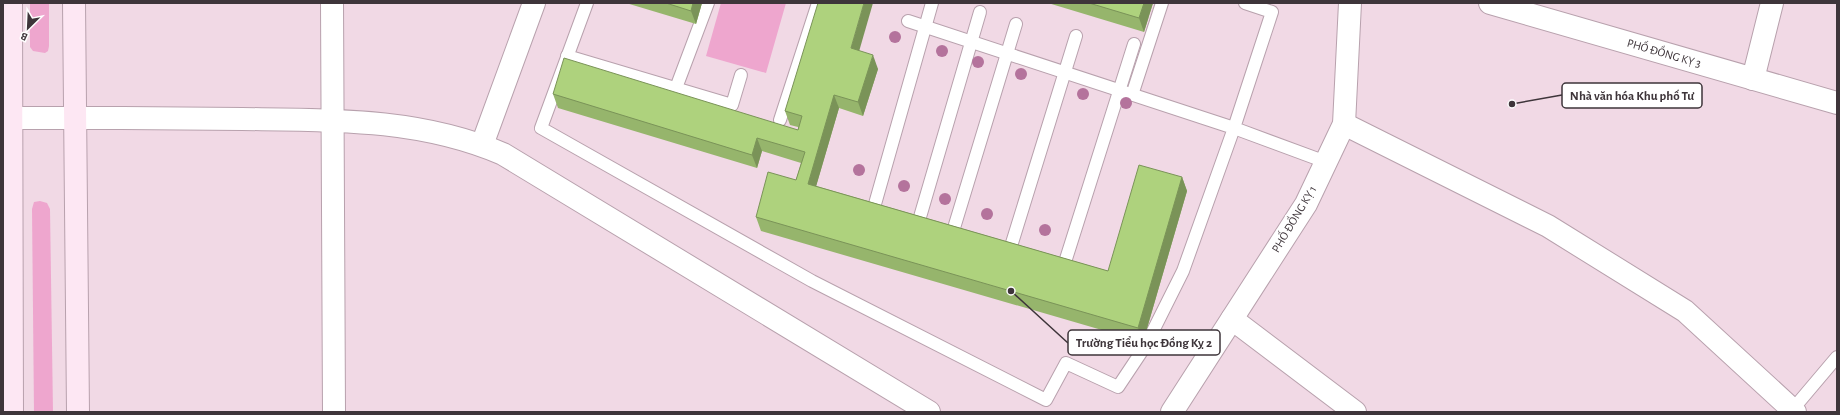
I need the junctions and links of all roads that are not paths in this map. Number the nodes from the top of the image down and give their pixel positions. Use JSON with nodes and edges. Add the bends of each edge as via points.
{"nodes":[{"id":1,"x":11,"y":3,"type":"edge"},
{"id":2,"x":74,"y":3,"type":"edge"},
{"id":3,"x":332,"y":3,"type":"edge"},
{"id":4,"x":534,"y":3,"type":"edge"},
{"id":5,"x":587,"y":3,"type":"edge"},
{"id":6,"x":708,"y":3,"type":"edge"},
{"id":7,"x":818,"y":3,"type":"edge"},
{"id":8,"x":932,"y":3,"type":"edge"},
{"id":9,"x":1162,"y":3,"type":"edge"},
{"id":10,"x":1245,"y":3,"type":"edge"},
{"id":11,"x":1350,"y":3,"type":"edge"},
{"id":12,"x":1490,"y":3,"type":"edge"},
{"id":13,"x":1772,"y":3,"type":"edge"},
{"id":14,"x":980,"y":12,"type":"dead end"},
{"id":15,"x":908,"y":21,"type":"dead end"},
{"id":16,"x":1016,"y":24,"type":"dead end"},
{"id":17,"x":925,"y":27,"type":"junction"},
{"id":18,"x":1076,"y":36,"type":"dead end"},
{"id":19,"x":971,"y":42,"type":"junction"},
{"id":20,"x":1134,"y":44,"type":"dead end"},
{"id":21,"x":1007,"y":54,"type":"junction"},
{"id":22,"x":567,"y":56,"type":"junction"},
{"id":23,"x":1065,"y":73,"type":"junction"},
{"id":24,"x":741,"y":75,"type":"dead end"},
{"id":25,"x":1753,"y":79,"type":"junction"},
{"id":26,"x":676,"y":88,"type":"junction"},
{"id":27,"x":1119,"y":91,"type":"junction"},
{"id":28,"x":1132,"y":95,"type":"junction"},
{"id":29,"x":1837,"y":103,"type":"edge"},
{"id":30,"x":75,"y":117,"type":"junction"},
{"id":31,"x":8,"y":118,"type":"edge"},
{"id":32,"x":333,"y":120,"type":"junction"},
{"id":33,"x":780,"y":120,"type":"dead end"},
{"id":34,"x":1344,"y":124,"type":"junction"},
{"id":35,"x":1234,"y":128,"type":"junction"},
{"id":36,"x":482,"y":145,"type":"junction"},
{"id":37,"x":1326,"y":162,"type":"junction"},
{"id":38,"x":875,"y":204,"type":"edge"},
{"id":39,"x":920,"y":218,"type":"edge"},
{"id":40,"x":954,"y":228,"type":"edge"},
{"id":41,"x":1012,"y":243,"type":"edge"},
{"id":42,"x":1066,"y":259,"type":"edge"},
{"id":43,"x":1232,"y":319,"type":"junction"},
{"id":44,"x":1837,"y":357,"type":"edge"},
{"id":45,"x":1794,"y":411,"type":"edge"},
{"id":46,"x":12,"y":412,"type":"edge"},
{"id":47,"x":78,"y":412,"type":"edge"},
{"id":48,"x":334,"y":412,"type":"edge"},
{"id":49,"x":929,"y":412,"type":"edge"},
{"id":50,"x":1172,"y":412,"type":"edge"},
{"id":51,"x":1355,"y":412,"type":"edge"}],
"edges":[{"from":1,"to":31,"type":"main road"},
{"from":2,"to":30,"type":"main road"},
{"from":3,"to":32,"type":"street"},
{"from":4,"to":36,"type":"street"},
{"from":5,"to":22,"type":"lane"},
{"from":6,"to":26,"type":"lane"},
{"from":7,"to":33,"type":"lane"},
{"from":8,"to":17,"type":"lane"},
{"from":9,"to":28,"type":"lane"},
{"from":10,"to":35,"type":"lane","via":[[1272,12]]},
{"from":11,"to":34,"type":"street","name":"PHỐ ĐỒNG KỴ 1"},
{"from":12,"to":25,"type":"street","name":"PHỐ ĐỒNG KỴ 3"},
{"from":13,"to":25,"type":"street"},
{"from":14,"to":19,"type":"lane"},
{"from":15,"to":17,"type":"lane"},
{"from":16,"to":21,"type":"lane"},
{"from":17,"to":19,"type":"lane"},
{"from":17,"to":38,"type":"lane"},
{"from":18,"to":23,"type":"lane"},
{"from":19,"to":21,"type":"lane"},
{"from":19,"to":39,"type":"lane"},
{"from":20,"to":27,"type":"lane"},
{"from":21,"to":23,"type":"lane"},
{"from":21,"to":40,"type":"lane"},
{"from":22,"to":26,"type":"lane"},
{"from":22,"to":35,"type":"lane","via":[[541,128],[812,280],[1046,400],[1066,363],[1118,387],[1146,345],[1183,271]]},
{"from":23,"to":27,"type":"lane"},
{"from":23,"to":41,"type":"lane"},
{"from":24,"to":26,"type":"lane","via":[[732,104]]},
{"from":25,"to":29,"type":"street","name":"PHỐ ĐỒNG KỴ 3"},
{"from":27,"to":28,"type":"lane"},
{"from":27,"to":42,"type":"lane"},
{"from":28,"to":35,"type":"lane"},
{"from":30,"to":31,"type":"street"},
{"from":30,"to":32,"type":"street"},
{"from":30,"to":47,"type":"main road"},
{"from":31,"to":46,"type":"main road"},
{"from":32,"to":36,"type":"street","via":[[394,124],[445,133]]},
{"from":32,"to":48,"type":"street"},
{"from":34,"to":37,"type":"street","name":"PHỐ ĐỒNG KỴ 1"},
{"from":34,"to":45,"type":"street","via":[[1548,226],[1684,311]]},
{"from":35,"to":37,"type":"lane"},
{"from":36,"to":49,"type":"street","via":[[503,154]]},
{"from":37,"to":43,"type":"street","name":"PHỐ ĐỒNG KỴ 1","via":[[1306,204]]},
{"from":43,"to":50,"type":"street","name":"PHỐ ĐỒNG KỴ 1"},
{"from":43,"to":51,"type":"street"},
{"from":44,"to":45,"type":"lane"}]}
